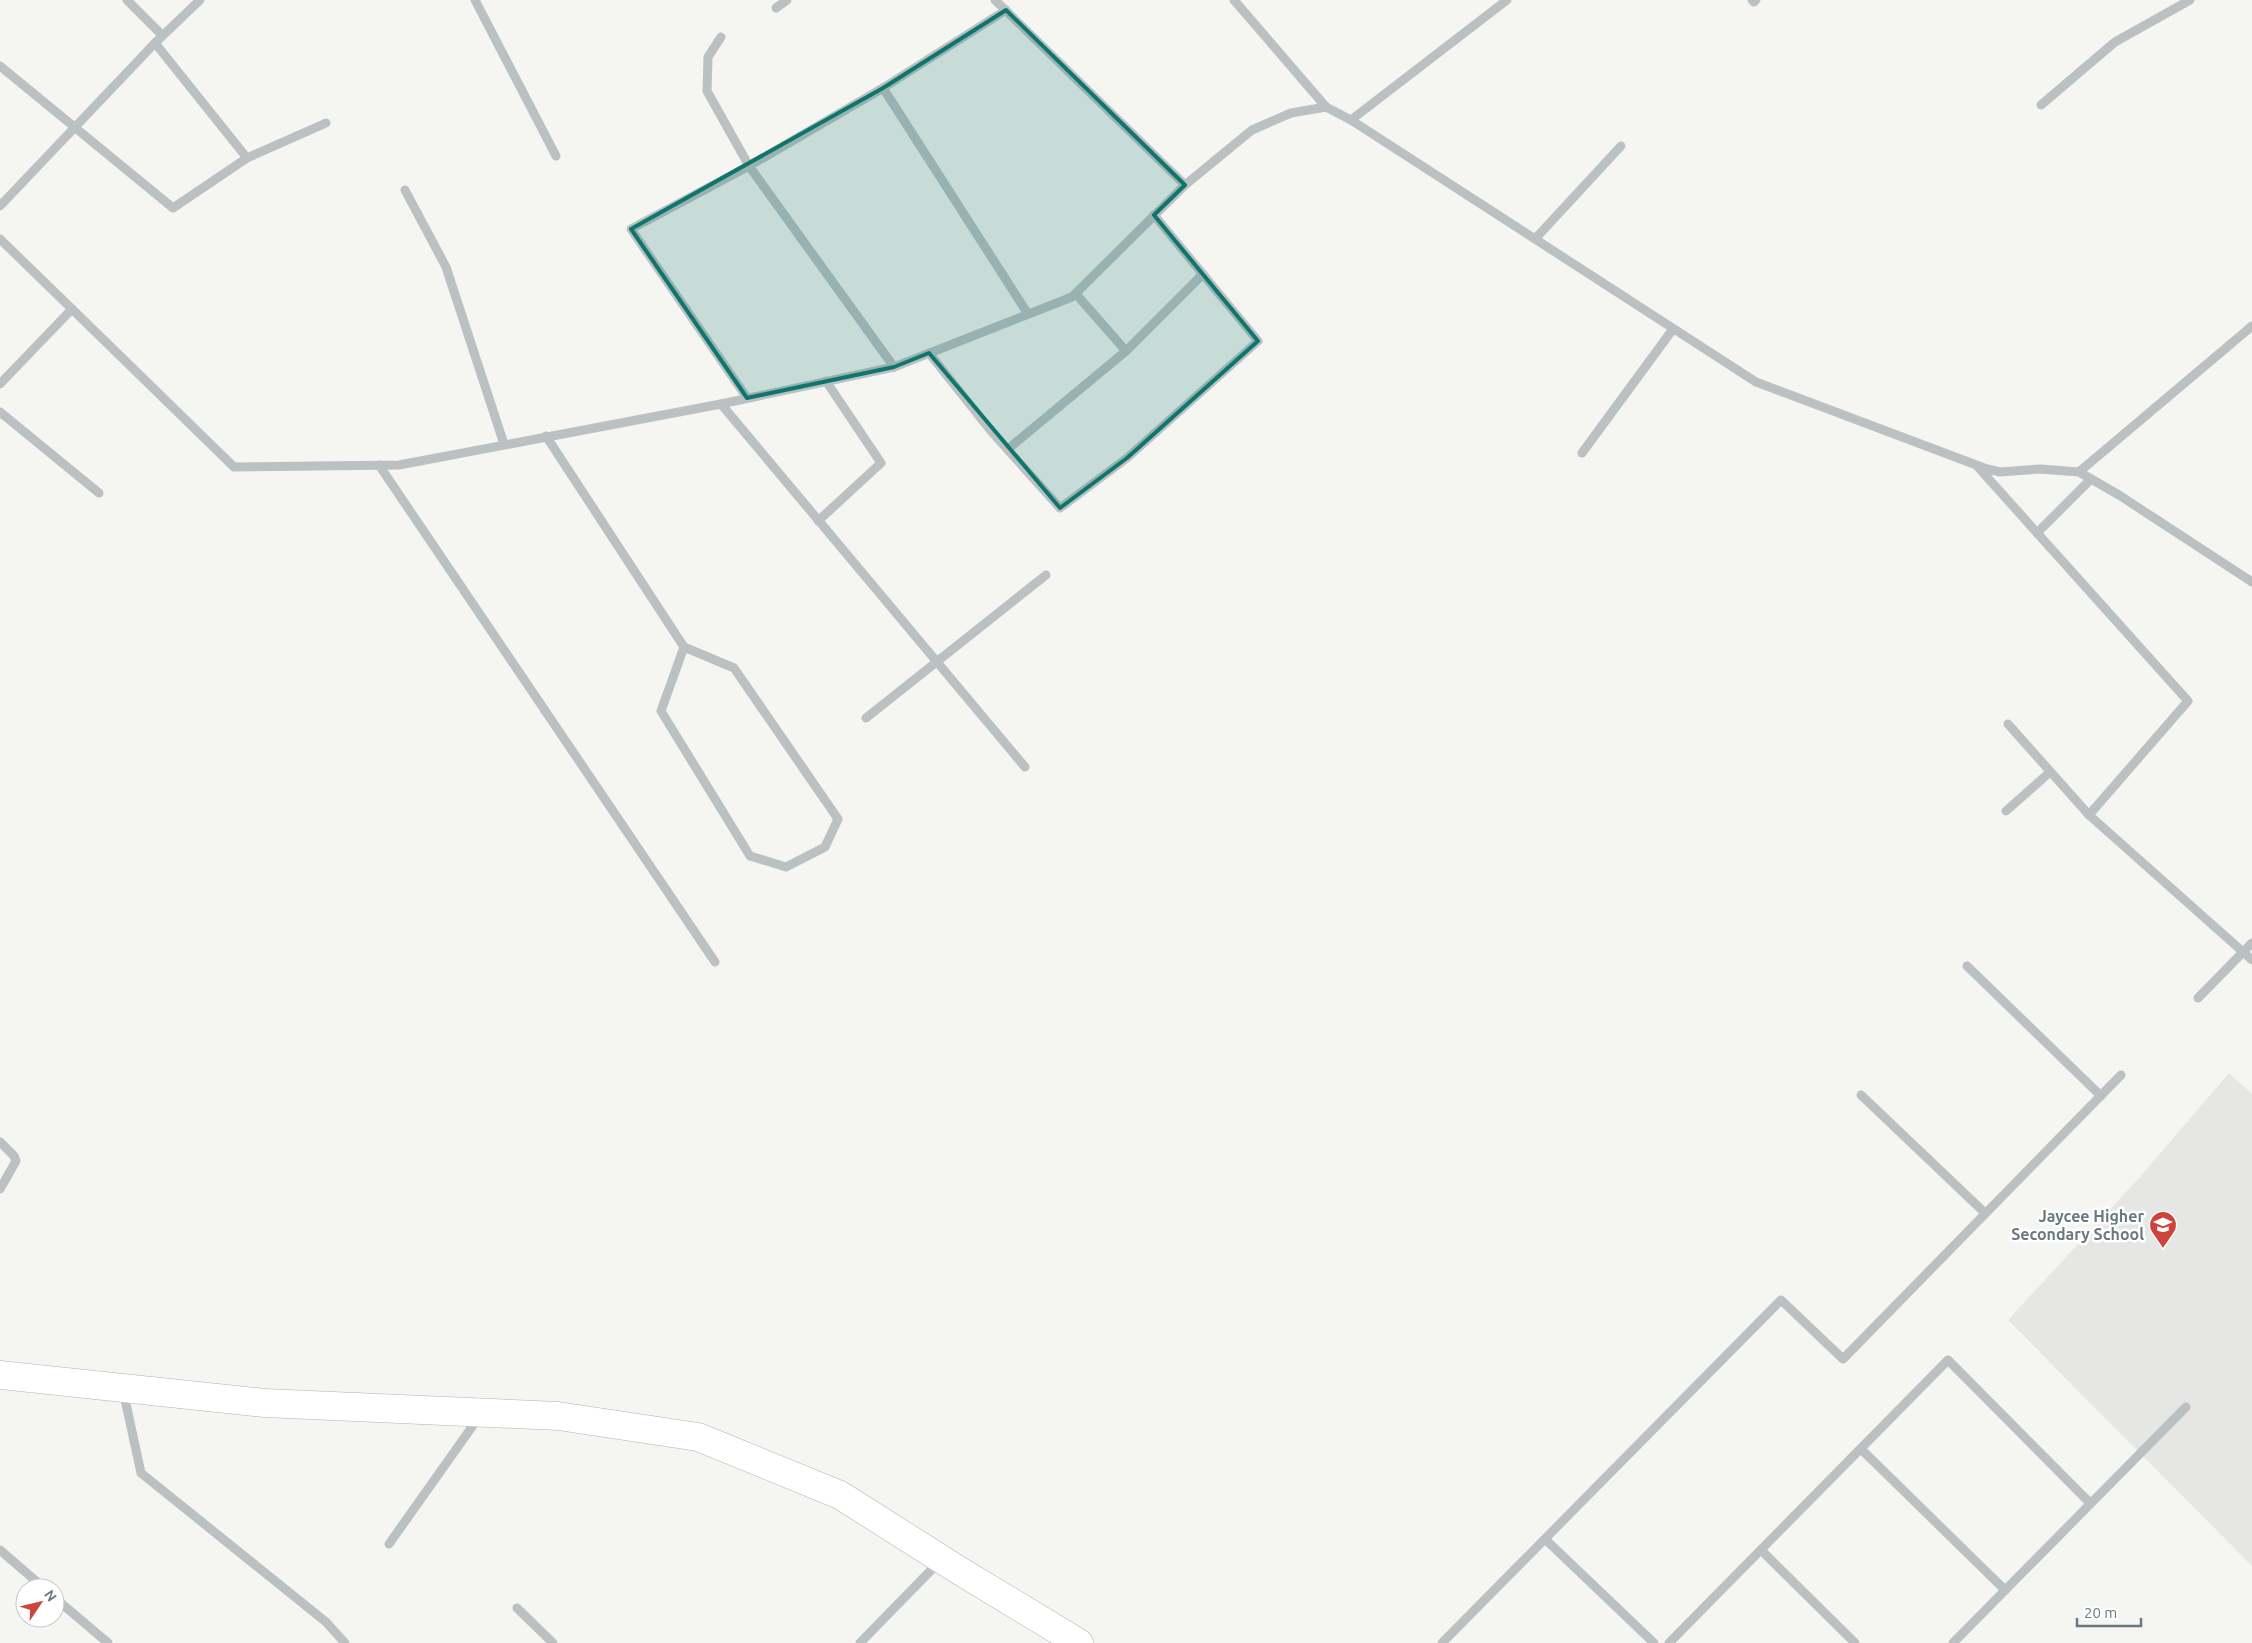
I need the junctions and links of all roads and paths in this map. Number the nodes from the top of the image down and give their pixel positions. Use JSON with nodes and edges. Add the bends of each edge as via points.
{"nodes":[{"id":1,"x":127,"y":0,"type":"edge"},
{"id":2,"x":200,"y":0,"type":"edge"},
{"id":3,"x":475,"y":0,"type":"edge"},
{"id":4,"x":787,"y":0,"type":"edge"},
{"id":5,"x":995,"y":0,"type":"edge"},
{"id":6,"x":1234,"y":0,"type":"edge"},
{"id":7,"x":1507,"y":0,"type":"edge"},
{"id":8,"x":1752,"y":0,"type":"edge"},
{"id":9,"x":1756,"y":0,"type":"edge"},
{"id":10,"x":2190,"y":0,"type":"edge"},
{"id":11,"x":776,"y":8,"type":"dead end"},
{"id":12,"x":1006,"y":10,"type":"junction"},
{"id":13,"x":162,"y":36,"type":"junction"},
{"id":14,"x":721,"y":37,"type":"dead end"},
{"id":15,"x":155,"y":43,"type":"junction"},
{"id":16,"x":0,"y":66,"type":"edge"},
{"id":17,"x":884,"y":88,"type":"junction"},
{"id":18,"x":2041,"y":105,"type":"dead end"},
{"id":19,"x":1326,"y":107,"type":"junction"},
{"id":20,"x":1351,"y":120,"type":"junction"},
{"id":21,"x":326,"y":123,"type":"dead end"},
{"id":22,"x":75,"y":126,"type":"junction"},
{"id":23,"x":1621,"y":146,"type":"dead end"},
{"id":24,"x":556,"y":156,"type":"dead end"},
{"id":25,"x":246,"y":158,"type":"junction"},
{"id":26,"x":749,"y":166,"type":"junction"},
{"id":27,"x":1185,"y":185,"type":"junction"},
{"id":28,"x":405,"y":190,"type":"dead end"},
{"id":29,"x":0,"y":206,"type":"edge"},
{"id":30,"x":1154,"y":214,"type":"junction"},
{"id":31,"x":0,"y":239,"type":"edge"},
{"id":32,"x":1535,"y":239,"type":"junction"},
{"id":33,"x":1203,"y":274,"type":"junction"},
{"id":34,"x":1076,"y":294,"type":"junction"},
{"id":35,"x":72,"y":309,"type":"junction"},
{"id":36,"x":1028,"y":314,"type":"junction"},
{"id":37,"x":2252,"y":326,"type":"edge"},
{"id":38,"x":1673,"y":329,"type":"junction"},
{"id":39,"x":1126,"y":351,"type":"junction"},
{"id":40,"x":929,"y":353,"type":"junction"},
{"id":41,"x":894,"y":367,"type":"junction"},
{"id":42,"x":826,"y":381,"type":"junction"},
{"id":43,"x":0,"y":384,"type":"edge"},
{"id":44,"x":746,"y":398,"type":"junction"},
{"id":45,"x":721,"y":404,"type":"junction"},
{"id":46,"x":0,"y":412,"type":"edge"},
{"id":47,"x":546,"y":436,"type":"junction"},
{"id":48,"x":504,"y":444,"type":"junction"},
{"id":49,"x":1008,"y":449,"type":"junction"},
{"id":50,"x":1582,"y":453,"type":"dead end"},
{"id":51,"x":378,"y":465,"type":"junction"},
{"id":52,"x":1976,"y":465,"type":"junction"},
{"id":53,"x":2079,"y":472,"type":"junction"},
{"id":54,"x":2090,"y":479,"type":"junction"},
{"id":55,"x":98,"y":493,"type":"dead end"},
{"id":56,"x":818,"y":521,"type":"junction"},
{"id":57,"x":2037,"y":533,"type":"junction"},
{"id":58,"x":1046,"y":575,"type":"dead end"},
{"id":59,"x":2252,"y":582,"type":"edge"},
{"id":60,"x":684,"y":647,"type":"junction"},
{"id":61,"x":937,"y":662,"type":"junction"},
{"id":62,"x":866,"y":718,"type":"dead end"},
{"id":63,"x":2008,"y":724,"type":"dead end"},
{"id":64,"x":1025,"y":767,"type":"dead end"},
{"id":65,"x":2050,"y":772,"type":"junction"},
{"id":66,"x":2006,"y":811,"type":"dead end"},
{"id":67,"x":2089,"y":816,"type":"junction"},
{"id":68,"x":2252,"y":944,"type":"edge"},
{"id":69,"x":2243,"y":952,"type":"junction"},
{"id":70,"x":2252,"y":960,"type":"edge"},
{"id":71,"x":715,"y":962,"type":"dead end"},
{"id":72,"x":1966,"y":966,"type":"dead end"},
{"id":73,"x":2198,"y":998,"type":"dead end"},
{"id":74,"x":2121,"y":1075,"type":"dead end"},
{"id":75,"x":1861,"y":1096,"type":"dead end"},
{"id":76,"x":2101,"y":1096,"type":"junction"},
{"id":77,"x":0,"y":1142,"type":"edge"},
{"id":78,"x":0,"y":1189,"type":"edge"},
{"id":79,"x":1985,"y":1213,"type":"junction"},
{"id":80,"x":0,"y":1375,"type":"edge"},
{"id":81,"x":123,"y":1388,"type":"junction"},
{"id":82,"x":2186,"y":1406,"type":"dead end"},
{"id":83,"x":482,"y":1412,"type":"junction"},
{"id":84,"x":1861,"y":1449,"type":"junction"},
{"id":85,"x":2090,"y":1503,"type":"junction"},
{"id":86,"x":1545,"y":1539,"type":"junction"},
{"id":87,"x":389,"y":1544,"type":"dead end"},
{"id":88,"x":0,"y":1550,"type":"edge"},
{"id":89,"x":1761,"y":1550,"type":"junction"},
{"id":90,"x":942,"y":1560,"type":"junction"},
{"id":91,"x":32,"y":1578,"type":"edge"},
{"id":92,"x":2005,"y":1590,"type":"junction"},
{"id":93,"x":65,"y":1606,"type":"edge"},
{"id":94,"x":517,"y":1608,"type":"dead end"},
{"id":95,"x":108,"y":1643,"type":"edge"},
{"id":96,"x":345,"y":1643,"type":"edge"},
{"id":97,"x":553,"y":1643,"type":"edge"},
{"id":98,"x":860,"y":1643,"type":"edge"},
{"id":99,"x":1079,"y":1643,"type":"edge"},
{"id":100,"x":1442,"y":1643,"type":"edge"},
{"id":101,"x":1654,"y":1643,"type":"edge"},
{"id":102,"x":1669,"y":1643,"type":"edge"},
{"id":103,"x":1855,"y":1643,"type":"edge"},
{"id":104,"x":1953,"y":1643,"type":"edge"}],
"edges":[{"from":1,"to":13,"type":"street"},
{"from":2,"to":13,"type":"street"},
{"from":3,"to":24,"type":"street"},
{"from":4,"to":11,"type":"street"},
{"from":5,"to":12,"type":"street"},
{"from":6,"to":19,"type":"street"},
{"from":7,"to":20,"type":"street"},
{"from":8,"to":9,"type":"street"},
{"from":10,"to":18,"type":"street","via":[[2115,42]]},
{"from":12,"to":17,"type":"street"},
{"from":12,"to":27,"type":"street"},
{"from":13,"to":15,"type":"street"},
{"from":14,"to":26,"type":"street","via":[[708,57],[707,91]]},
{"from":15,"to":22,"type":"street"},
{"from":15,"to":25,"type":"street"},
{"from":16,"to":22,"type":"street"},
{"from":17,"to":26,"type":"street"},
{"from":17,"to":36,"type":"street"},
{"from":19,"to":20,"type":"street"},
{"from":19,"to":27,"type":"street","via":[[1291,113],[1252,130]]},
{"from":20,"to":32,"type":"street"},
{"from":21,"to":25,"type":"street"},
{"from":22,"to":25,"type":"street","via":[[172,208]]},
{"from":22,"to":29,"type":"street"},
{"from":23,"to":32,"type":"street"},
{"from":26,"to":41,"type":"street"},
{"from":26,"to":44,"type":"street","via":[[631,229]]},
{"from":27,"to":30,"type":"street"},
{"from":28,"to":48,"type":"street","via":[[446,267]]},
{"from":30,"to":33,"type":"street"},
{"from":30,"to":34,"type":"street"},
{"from":31,"to":35,"type":"street"},
{"from":32,"to":38,"type":"street"},
{"from":33,"to":39,"type":"street"},
{"from":33,"to":49,"type":"street","via":[[1258,341],[1207,387],[1127,458],[1060,508]]},
{"from":34,"to":36,"type":"street"},
{"from":34,"to":39,"type":"street"},
{"from":35,"to":43,"type":"street"},
{"from":35,"to":51,"type":"street","via":[[234,467]]},
{"from":36,"to":40,"type":"street"},
{"from":37,"to":53,"type":"street"},
{"from":38,"to":50,"type":"street"},
{"from":38,"to":52,"type":"street","via":[[1756,382]]},
{"from":39,"to":49,"type":"street"},
{"from":40,"to":41,"type":"street"},
{"from":40,"to":49,"type":"street"},
{"from":41,"to":42,"type":"street"},
{"from":42,"to":44,"type":"street"},
{"from":42,"to":56,"type":"street","via":[[882,463]]},
{"from":44,"to":45,"type":"street"},
{"from":45,"to":47,"type":"street"},
{"from":45,"to":56,"type":"street"},
{"from":46,"to":55,"type":"street"},
{"from":47,"to":48,"type":"street"},
{"from":47,"to":60,"type":"street"},
{"from":48,"to":51,"type":"street","via":[[399,465]]},
{"from":51,"to":71,"type":"street"},
{"from":52,"to":53,"type":"street","via":[[2000,472],[2040,469]]},
{"from":52,"to":57,"type":"street"},
{"from":53,"to":54,"type":"street"},
{"from":54,"to":57,"type":"street"},
{"from":54,"to":59,"type":"street"},
{"from":56,"to":61,"type":"street"},
{"from":57,"to":67,"type":"street","via":[[2188,701]]},
{"from":58,"to":61,"type":"street"},
{"from":60,"to":60,"type":"street","via":[[734,668],[838,819],[825,847],[786,866],[750,856],[661,711]]},
{"from":61,"to":62,"type":"street"},
{"from":61,"to":64,"type":"street"},
{"from":63,"to":65,"type":"street"},
{"from":65,"to":66,"type":"street"},
{"from":65,"to":67,"type":"street"},
{"from":67,"to":69,"type":"street"},
{"from":68,"to":69,"type":"street"},
{"from":69,"to":70,"type":"street"},
{"from":69,"to":73,"type":"street"},
{"from":72,"to":76,"type":"street"},
{"from":74,"to":76,"type":"street"},
{"from":75,"to":79,"type":"street"},
{"from":76,"to":79,"type":"street"},
{"from":77,"to":78,"type":"street","via":[[16,1161]]},
{"from":79,"to":86,"type":"street","via":[[1843,1359],[1781,1300]]},
{"from":80,"to":81,"type":"main road"},
{"from":81,"to":83,"type":"main road","via":[[265,1403]]},
{"from":81,"to":96,"type":"street","via":[[141,1473],[326,1622]]},
{"from":82,"to":85,"type":"street"},
{"from":83,"to":87,"type":"street"},
{"from":83,"to":90,"type":"main road","via":[[558,1416],[698,1437],[840,1495]]},
{"from":84,"to":85,"type":"street","via":[[1948,1360]]},
{"from":84,"to":89,"type":"street"},
{"from":84,"to":92,"type":"street"},
{"from":85,"to":92,"type":"street"},
{"from":86,"to":100,"type":"street"},
{"from":86,"to":101,"type":"street"},
{"from":88,"to":91,"type":"street"},
{"from":89,"to":102,"type":"street"},
{"from":89,"to":103,"type":"street"},
{"from":90,"to":98,"type":"street"},
{"from":90,"to":99,"type":"main road"},
{"from":92,"to":104,"type":"street"},
{"from":93,"to":95,"type":"street"},
{"from":94,"to":97,"type":"street"}]}
